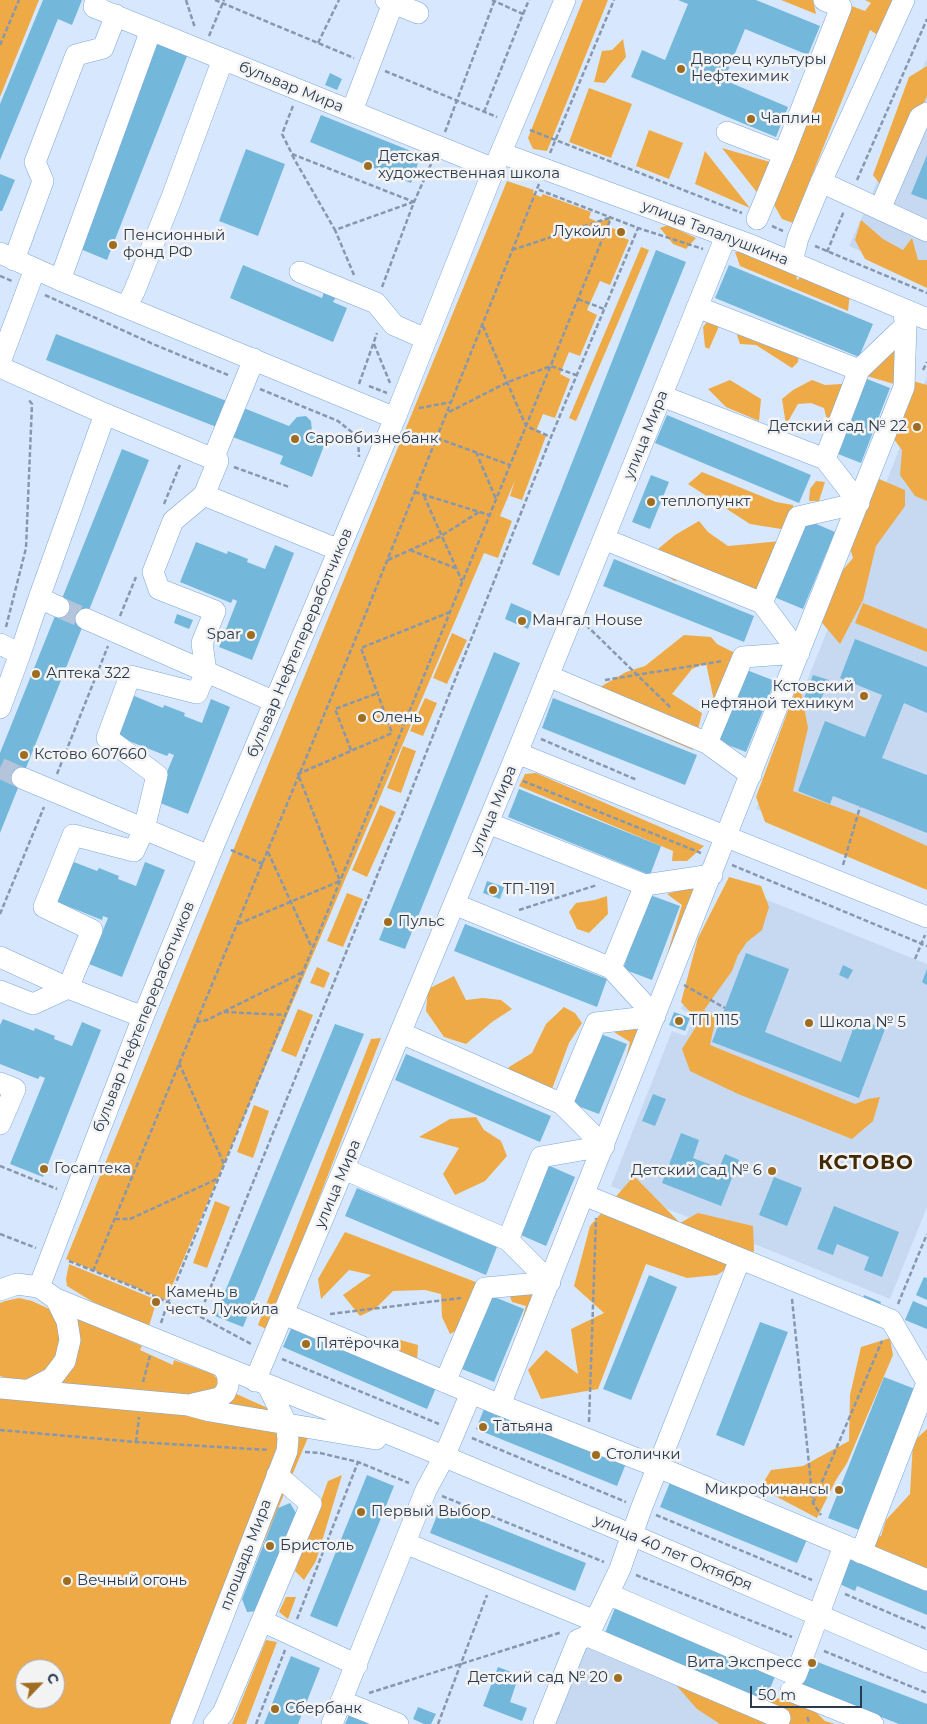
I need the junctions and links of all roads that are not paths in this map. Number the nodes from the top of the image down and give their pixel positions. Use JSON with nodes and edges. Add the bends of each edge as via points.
{"nodes":[{"id":1,"x":96,"y":0,"type":"edge"},
{"id":2,"x":565,"y":0,"type":"edge"},
{"id":3,"x":824,"y":0,"type":"edge"},
{"id":4,"x":904,"y":0,"type":"edge"},
{"id":5,"x":389,"y":2,"type":"edge"},
{"id":6,"x":418,"y":14,"type":"dead end"},
{"id":7,"x":116,"y":15,"type":"junction"},
{"id":8,"x":151,"y":30,"type":"junction"},
{"id":9,"x":223,"y":59,"type":"junction"},
{"id":10,"x":352,"y":111,"type":"junction"},
{"id":11,"x":927,"y":113,"type":"edge"},
{"id":12,"x":727,"y":132,"type":"dead end"},
{"id":13,"x":784,"y":154,"type":"junction"},
{"id":14,"x":497,"y":161,"type":"junction"},
{"id":15,"x":821,"y":182,"type":"junction"},
{"id":16,"x":880,"y":209,"type":"junction"},
{"id":17,"x":757,"y":219,"type":"road end"},
{"id":18,"x":927,"y":231,"type":"edge"},
{"id":19,"x":726,"y":236,"type":"junction"},
{"id":20,"x":7,"y":256,"type":"edge"},
{"id":21,"x":792,"y":262,"type":"junction"},
{"id":22,"x":300,"y":272,"type":"dead end"},
{"id":23,"x":32,"y":278,"type":"junction"},
{"id":24,"x":60,"y":280,"type":"junction"},
{"id":25,"x":126,"y":307,"type":"junction"},
{"id":26,"x":697,"y":307,"type":"junction"},
{"id":27,"x":904,"y":317,"type":"junction"},
{"id":28,"x":927,"y":319,"type":"edge"},
{"id":29,"x":426,"y":339,"type":"junction"},
{"id":30,"x":254,"y":359,"type":"junction"},
{"id":31,"x":0,"y":362,"type":"edge"},
{"id":32,"x":0,"y":367,"type":"edge"},
{"id":33,"x":859,"y":370,"type":"junction"},
{"id":34,"x":662,"y":396,"type":"junction"},
{"id":35,"x":105,"y":414,"type":"junction"},
{"id":36,"x":401,"y":425,"type":"junction"},
{"id":37,"x":825,"y":459,"type":"junction"},
{"id":38,"x":216,"y":460,"type":"junction"},
{"id":39,"x":204,"y":496,"type":"junction"},
{"id":40,"x":859,"y":503,"type":"junction"},
{"id":41,"x":604,"y":539,"type":"junction"},
{"id":42,"x":339,"y":550,"type":"junction"},
{"id":43,"x":39,"y":598,"type":"junction"},
{"id":44,"x":762,"y":603,"type":"junction"},
{"id":45,"x":59,"y":606,"type":"tunnel mouth"},
{"id":46,"x":86,"y":619,"type":"tunnel mouth"},
{"id":47,"x":8,"y":647,"type":"edge"},
{"id":48,"x":800,"y":653,"type":"junction"},
{"id":49,"x":206,"y":672,"type":"junction"},
{"id":50,"x":548,"y":676,"type":"junction"},
{"id":51,"x":275,"y":702,"type":"junction"},
{"id":52,"x":0,"y":708,"type":"edge"},
{"id":53,"x":707,"y":743,"type":"junction"},
{"id":54,"x":517,"y":753,"type":"junction"},
{"id":55,"x":751,"y":775,"type":"junction"},
{"id":56,"x":22,"y":778,"type":"tunnel mouth"},
{"id":57,"x":488,"y":823,"type":"junction"},
{"id":58,"x":144,"y":829,"type":"junction"},
{"id":59,"x":727,"y":837,"type":"junction"},
{"id":60,"x":209,"y":856,"type":"junction"},
{"id":61,"x":712,"y":875,"type":"junction"},
{"id":62,"x":645,"y":885,"type":"junction"},
{"id":63,"x":454,"y":904,"type":"junction"},
{"id":64,"x":927,"y":917,"type":"edge"},
{"id":65,"x":0,"y":957,"type":"edge"},
{"id":66,"x":610,"y":968,"type":"junction"},
{"id":67,"x":68,"y":988,"type":"junction"},
{"id":68,"x":0,"y":991,"type":"edge"},
{"id":69,"x":655,"y":1016,"type":"junction"},
{"id":70,"x":143,"y":1017,"type":"junction"},
{"id":71,"x":401,"y":1033,"type":"junction"},
{"id":72,"x":0,"y":1083,"type":"edge"},
{"id":73,"x":562,"y":1104,"type":"junction"},
{"id":74,"x":0,"y":1124,"type":"edge"},
{"id":75,"x":604,"y":1146,"type":"junction"},
{"id":76,"x":344,"y":1169,"type":"junction"},
{"id":77,"x":591,"y":1197,"type":"junction"},
{"id":78,"x":508,"y":1240,"type":"junction"},
{"id":79,"x":740,"y":1259,"type":"junction"},
{"id":80,"x":550,"y":1282,"type":"junction"},
{"id":81,"x":6,"y":1284,"type":"edge"},
{"id":82,"x":39,"y":1287,"type":"junction"},
{"id":83,"x":56,"y":1299,"type":"junction"},
{"id":84,"x":284,"y":1314,"type":"junction"},
{"id":85,"x":224,"y":1367,"type":"junction"},
{"id":86,"x":445,"y":1382,"type":"junction"},
{"id":87,"x":262,"y":1383,"type":"junction"},
{"id":88,"x":927,"y":1383,"type":"edge"},
{"id":89,"x":29,"y":1390,"type":"junction"},
{"id":90,"x":1,"y":1391,"type":"edge"},
{"id":91,"x":471,"y":1393,"type":"junction"},
{"id":92,"x":188,"y":1405,"type":"junction"},
{"id":93,"x":500,"y":1405,"type":"junction"},
{"id":94,"x":286,"y":1423,"type":"junction"},
{"id":95,"x":419,"y":1446,"type":"junction"},
{"id":96,"x":444,"y":1456,"type":"junction"},
{"id":97,"x":658,"y":1467,"type":"junction"},
{"id":98,"x":277,"y":1475,"type":"junction"},
{"id":99,"x":632,"y":1535,"type":"junction"},
{"id":100,"x":405,"y":1543,"type":"junction"},
{"id":101,"x":853,"y":1550,"type":"junction"},
{"id":102,"x":927,"y":1580,"type":"edge"},
{"id":103,"x":608,"y":1594,"type":"junction"},
{"id":104,"x":819,"y":1616,"type":"junction"},
{"id":105,"x":262,"y":1621,"type":"junction"},
{"id":106,"x":592,"y":1629,"type":"junction"},
{"id":107,"x":927,"y":1662,"type":"edge"},
{"id":108,"x":357,"y":1665,"type":"junction"},
{"id":109,"x":793,"y":1683,"type":"junction"},
{"id":110,"x":342,"y":1701,"type":"junction"},
{"id":111,"x":779,"y":1721,"type":"edge"},
{"id":112,"x":184,"y":1723,"type":"edge"},
{"id":113,"x":214,"y":1724,"type":"edge"},
{"id":114,"x":332,"y":1724,"type":"edge"},
{"id":115,"x":398,"y":1724,"type":"edge"},
{"id":116,"x":544,"y":1724,"type":"edge"},
{"id":117,"x":873,"y":1724,"type":"edge"}],
"edges":[{"from":1,"to":7,"type":"street","name":"бульвар Мира","via":[[94,7]]},
{"from":2,"to":14,"type":"street","name":"бульвар Нефтепереработчиков"},
{"from":3,"to":13,"type":"street","via":[[841,7]]},
{"from":4,"to":15,"type":"street"},
{"from":5,"to":6,"type":"street"},
{"from":5,"to":10,"type":"street"},
{"from":7,"to":8,"type":"street","name":"бульвар Мира"},
{"from":7,"to":20,"type":"street","via":[[103,48],[76,55],[35,162],[43,181]]},
{"from":8,"to":9,"type":"street","name":"бульвар Мира"},
{"from":8,"to":24,"type":"street"},
{"from":9,"to":10,"type":"street","name":"бульвар Мира"},
{"from":9,"to":25,"type":"street"},
{"from":10,"to":14,"type":"street","name":"бульвар Мира","via":[[438,146]]},
{"from":11,"to":16,"type":"street","via":[[920,117]]},
{"from":12,"to":13,"type":"street"},
{"from":13,"to":17,"type":"street"},
{"from":14,"to":19,"type":"street","name":"улица Талалушкина"},
{"from":14,"to":29,"type":"street","name":"бульвар Нефтепереработчиков"},
{"from":15,"to":16,"type":"street"},
{"from":15,"to":21,"type":"street","via":[[798,238]]},
{"from":16,"to":18,"type":"street"},
{"from":19,"to":21,"type":"street","name":"улица Талалушкина"},
{"from":19,"to":26,"type":"street","name":"улица Мира"},
{"from":20,"to":23,"type":"street"},
{"from":21,"to":27,"type":"street","name":"улица Талалушкина"},
{"from":22,"to":29,"type":"street","via":[[370,301],[394,325]]},
{"from":23,"to":24,"type":"street"},
{"from":23,"to":31,"type":"street"},
{"from":24,"to":25,"type":"street"},
{"from":25,"to":30,"type":"street"},
{"from":26,"to":33,"type":"street"},
{"from":26,"to":34,"type":"street","name":"улица Мира"},
{"from":27,"to":28,"type":"street","name":"улица Талалушкина"},
{"from":27,"to":33,"type":"street"},
{"from":27,"to":40,"type":"street","via":[[904,387]]},
{"from":29,"to":36,"type":"street","name":"бульвар Нефтепереработчиков"},
{"from":30,"to":36,"type":"street","via":[[353,400]]},
{"from":30,"to":38,"type":"street"},
{"from":32,"to":35,"type":"street"},
{"from":33,"to":37,"type":"street"},
{"from":34,"to":37,"type":"street"},
{"from":34,"to":41,"type":"street","name":"улица Мира"},
{"from":35,"to":38,"type":"street"},
{"from":35,"to":43,"type":"street"},
{"from":36,"to":42,"type":"street","name":"бульвар Нефтепереработчиков"},
{"from":37,"to":40,"type":"street"},
{"from":38,"to":39,"type":"street"},
{"from":39,"to":42,"type":"street"},
{"from":39,"to":49,"type":"street","via":[[173,520],[153,572],[158,589],[216,611],[202,643]]},
{"from":40,"to":44,"type":"street","via":[[798,517]]},
{"from":40,"to":48,"type":"street"},
{"from":41,"to":44,"type":"street"},
{"from":41,"to":50,"type":"street","name":"улица Мира"},
{"from":42,"to":51,"type":"street","name":"бульвар Нефтепереработчиков"},
{"from":43,"to":45,"type":"street"},
{"from":43,"to":47,"type":"street"},
{"from":44,"to":48,"type":"street"},
{"from":46,"to":49,"type":"street"},
{"from":47,"to":52,"type":"street"},
{"from":48,"to":53,"type":"street","via":[[742,657]]},
{"from":48,"to":55,"type":"street"},
{"from":49,"to":51,"type":"street"},
{"from":49,"to":58,"type":"street","via":[[197,693],[130,676],[106,738],[157,775]]},
{"from":50,"to":53,"type":"street"},
{"from":50,"to":54,"type":"street","name":"улица Мира"},
{"from":51,"to":60,"type":"street","name":"бульвар Нефтепереработчиков"},
{"from":53,"to":55,"type":"street"},
{"from":54,"to":57,"type":"street","name":"улица Мира"},
{"from":54,"to":59,"type":"street"},
{"from":55,"to":59,"type":"street"},
{"from":56,"to":58,"type":"street"},
{"from":57,"to":62,"type":"street"},
{"from":57,"to":63,"type":"street","name":"улица Мира"},
{"from":58,"to":60,"type":"street"},
{"from":58,"to":67,"type":"street","via":[[134,850],[73,835],[44,907],[92,930]]},
{"from":59,"to":61,"type":"street"},
{"from":59,"to":64,"type":"street"},
{"from":60,"to":70,"type":"street","name":"бульвар Нефтепереработчиков"},
{"from":61,"to":62,"type":"street"},
{"from":61,"to":69,"type":"street"},
{"from":62,"to":66,"type":"street"},
{"from":63,"to":66,"type":"street"},
{"from":63,"to":71,"type":"street","name":"улица Мира"},
{"from":65,"to":67,"type":"street"},
{"from":66,"to":69,"type":"street"},
{"from":67,"to":68,"type":"street","via":[[33,1004]]},
{"from":67,"to":70,"type":"street"},
{"from":69,"to":73,"type":"street","via":[[596,1023]]},
{"from":69,"to":75,"type":"street"},
{"from":70,"to":82,"type":"street","name":"бульвар Нефтепереработчиков"},
{"from":71,"to":73,"type":"street"},
{"from":71,"to":76,"type":"street","name":"улица Мира"},
{"from":72,"to":74,"type":"street","via":[[15,1090]]},
{"from":73,"to":75,"type":"street"},
{"from":75,"to":77,"type":"street"},
{"from":75,"to":78,"type":"street","via":[[541,1157]]},
{"from":76,"to":78,"type":"street"},
{"from":76,"to":84,"type":"street","name":"улица Мира"},
{"from":77,"to":79,"type":"street"},
{"from":77,"to":80,"type":"street"},
{"from":78,"to":80,"type":"street"},
{"from":79,"to":88,"type":"street","via":[[891,1320]]},
{"from":79,"to":97,"type":"street"},
{"from":80,"to":86,"type":"street","via":[[485,1288]]},
{"from":80,"to":93,"type":"street"},
{"from":81,"to":82,"type":"street"},
{"from":82,"to":83,"type":"street"},
{"from":83,"to":85,"type":"street"},
{"from":83,"to":89,"type":"street","via":[[67,1321],[70,1340],[65,1361],[52,1378]]},
{"from":84,"to":86,"type":"street"},
{"from":84,"to":87,"type":"street","name":"улица Мира","via":[[267,1352]]},
{"from":85,"to":87,"type":"street"},
{"from":85,"to":92,"type":"street","via":[[228,1377],[225,1393],[210,1401]]},
{"from":86,"to":91,"type":"street"},
{"from":87,"to":94,"type":"street","name":"площадь Мира"},
{"from":87,"to":95,"type":"street"},
{"from":88,"to":101,"type":"street"},
{"from":89,"to":90,"type":"street"},
{"from":89,"to":92,"type":"street"},
{"from":91,"to":93,"type":"street"},
{"from":91,"to":96,"type":"street"},
{"from":92,"to":94,"type":"street"},
{"from":93,"to":97,"type":"street"},
{"from":94,"to":95,"type":"street"},
{"from":94,"to":98,"type":"street","name":"площадь Мира","via":[[287,1451]]},
{"from":95,"to":96,"type":"street","name":"улица 40 лет Октября"},
{"from":96,"to":99,"type":"street","name":"улица 40 лет Октября"},
{"from":96,"to":100,"type":"street","via":[[426,1490]]},
{"from":97,"to":99,"type":"street"},
{"from":97,"to":101,"type":"street"},
{"from":98,"to":105,"type":"street","via":[[310,1504]]},
{"from":98,"to":112,"type":"street","name":"площадь Мира"},
{"from":99,"to":103,"type":"street"},
{"from":99,"to":104,"type":"street","name":"улица 40 лет Октября"},
{"from":100,"to":106,"type":"street","via":[[493,1579]]},
{"from":100,"to":108,"type":"street"},
{"from":101,"to":102,"type":"street"},
{"from":101,"to":104,"type":"street","via":[[830,1588]]},
{"from":103,"to":106,"type":"street"},
{"from":103,"to":109,"type":"street"},
{"from":104,"to":107,"type":"street","name":"улица 40 лет Октября"},
{"from":104,"to":109,"type":"street"},
{"from":105,"to":108,"type":"street"},
{"from":105,"to":113,"type":"street","via":[[223,1713]]},
{"from":106,"to":111,"type":"street"},
{"from":106,"to":116,"type":"street","via":[[578,1640]]},
{"from":108,"to":110,"type":"street"},
{"from":109,"to":111,"type":"street"},
{"from":109,"to":117,"type":"street"},
{"from":110,"to":114,"type":"street"},
{"from":110,"to":115,"type":"street"}]}
